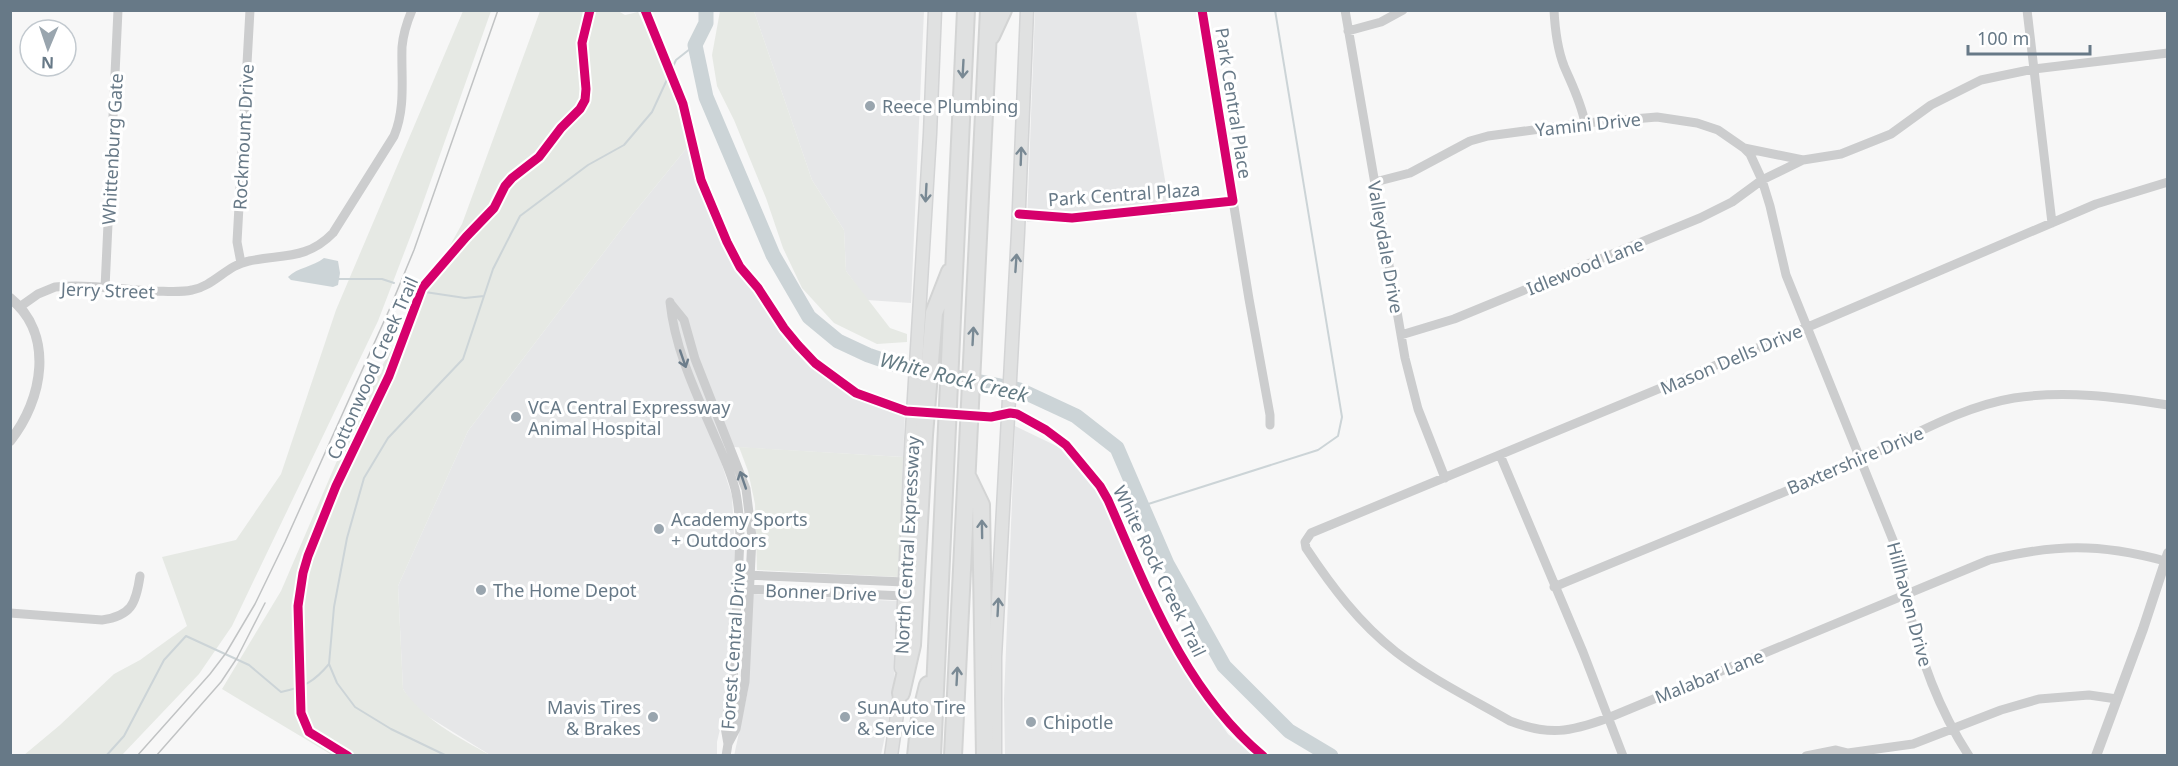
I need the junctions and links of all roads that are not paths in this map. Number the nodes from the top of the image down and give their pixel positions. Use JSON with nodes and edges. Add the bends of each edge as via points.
{"nodes":[{"id":1,"x":118,"y":10,"type":"edge"},
{"id":2,"x":250,"y":10,"type":"edge"},
{"id":3,"x":412,"y":10,"type":"edge"},
{"id":4,"x":935,"y":10,"type":"edge"},
{"id":5,"x":966,"y":10,"type":"edge"},
{"id":6,"x":989,"y":10,"type":"edge"},
{"id":7,"x":1003,"y":10,"type":"edge"},
{"id":8,"x":1027,"y":10,"type":"edge"},
{"id":9,"x":1202,"y":10,"type":"edge"},
{"id":10,"x":1345,"y":10,"type":"edge"},
{"id":11,"x":1403,"y":10,"type":"edge"},
{"id":12,"x":1554,"y":10,"type":"edge"},
{"id":13,"x":2027,"y":10,"type":"edge"},
{"id":14,"x":1348,"y":31,"type":"junction"},
{"id":15,"x":987,"y":45,"type":"junction"},
{"id":16,"x":2168,"y":53,"type":"edge"},
{"id":17,"x":2034,"y":69,"type":"junction"},
{"id":18,"x":1585,"y":123,"type":"junction"},
{"id":19,"x":1744,"y":148,"type":"junction"},
{"id":20,"x":1803,"y":160,"type":"junction"},
{"id":21,"x":1762,"y":180,"type":"junction"},
{"id":22,"x":1375,"y":182,"type":"junction"},
{"id":23,"x":2168,"y":182,"type":"edge"},
{"id":24,"x":1233,"y":201,"type":"junction"},
{"id":25,"x":1019,"y":214,"type":"junction"},
{"id":26,"x":2052,"y":223,"type":"junction"},
{"id":27,"x":955,"y":257,"type":"junction"},
{"id":28,"x":240,"y":263,"type":"junction"},
{"id":29,"x":105,"y":288,"type":"junction"},
{"id":30,"x":10,"y":298,"type":"edge"},
{"id":31,"x":21,"y":306,"type":"junction"},
{"id":32,"x":1808,"y":327,"type":"junction"},
{"id":33,"x":1401,"y":336,"type":"junction"},
{"id":34,"x":2168,"y":405,"type":"edge"},
{"id":35,"x":1270,"y":425,"type":"dead end"},
{"id":36,"x":918,"y":431,"type":"junction"},
{"id":37,"x":10,"y":441,"type":"edge"},
{"id":38,"x":733,"y":452,"type":"junction"},
{"id":39,"x":723,"y":455,"type":"junction"},
{"id":40,"x":1500,"y":455,"type":"junction"},
{"id":41,"x":1861,"y":459,"type":"junction"},
{"id":42,"x":967,"y":475,"type":"junction"},
{"id":43,"x":1445,"y":478,"type":"junction"},
{"id":44,"x":1306,"y":548,"type":"joint"},
{"id":45,"x":2166,"y":557,"type":"edge"},
{"id":46,"x":739,"y":575,"type":"junction"},
{"id":47,"x":750,"y":575,"type":"junction"},
{"id":48,"x":140,"y":576,"type":"dead end"},
{"id":49,"x":904,"y":582,"type":"junction"},
{"id":50,"x":1554,"y":587,"type":"junction"},
{"id":51,"x":738,"y":589,"type":"junction"},
{"id":52,"x":750,"y":589,"type":"junction"},
{"id":53,"x":1906,"y":595,"type":"junction"},
{"id":54,"x":904,"y":596,"type":"junction"},
{"id":55,"x":10,"y":613,"type":"edge"},
{"id":56,"x":936,"y":649,"type":"junction"},
{"id":57,"x":901,"y":693,"type":"junction"},
{"id":58,"x":2117,"y":699,"type":"junction"},
{"id":59,"x":1608,"y":718,"type":"junction"},
{"id":60,"x":1952,"y":730,"type":"junction"},
{"id":61,"x":728,"y":744,"type":"junction"},
{"id":62,"x":1846,"y":754,"type":"edge"},
{"id":63,"x":726,"y":756,"type":"edge"},
{"id":64,"x":891,"y":756,"type":"edge"},
{"id":65,"x":916,"y":756,"type":"edge"},
{"id":66,"x":932,"y":756,"type":"edge"},
{"id":67,"x":953,"y":756,"type":"edge"},
{"id":68,"x":985,"y":756,"type":"edge"},
{"id":69,"x":995,"y":756,"type":"edge"},
{"id":70,"x":1623,"y":756,"type":"edge"},
{"id":71,"x":1806,"y":756,"type":"edge"},
{"id":72,"x":1969,"y":756,"type":"edge"},
{"id":73,"x":2096,"y":756,"type":"edge"}],
"edges":[{"from":1,"to":29,"type":"street","name":"Whittenburg Gate"},
{"from":2,"to":28,"type":"street","name":"Rockmount Drive","via":[[237,242]]},
{"from":3,"to":28,"type":"street","via":[[402,46],[400,123],[333,233],[307,252]]},
{"from":4,"to":36,"type":"main road","name":"North Central Expressway","one_way":true,"via":[[918,335]]},
{"from":5,"to":27,"type":"highway","name":"North Central Expressway","one_way":true},
{"from":6,"to":15,"type":"highway"},
{"from":7,"to":15,"type":"highway"},
{"from":25,"to":8,"type":"main road","one_way":true},
{"from":9,"to":24,"type":"street","name":"Park Central Place"},
{"from":10,"to":14,"type":"street","name":"Valleydale Drive"},
{"from":11,"to":14,"type":"street","via":[[1368,27]]},
{"from":12,"to":18,"type":"street","via":[[1555,34]]},
{"from":13,"to":17,"type":"street"},
{"from":14,"to":22,"type":"street","name":"Valleydale Drive"},
{"from":42,"to":15,"type":"highway","one_way":true},
{"from":16,"to":17,"type":"street","name":"Yamini Drive"},
{"from":17,"to":20,"type":"street","name":"Yamini Drive","via":[[1981,80],[1867,145]]},
{"from":17,"to":26,"type":"street"},
{"from":18,"to":19,"type":"street","name":"Yamini Drive","via":[[1678,119],[1718,130]]},
{"from":18,"to":22,"type":"street","name":"Yamini Drive","via":[[1470,141],[1410,173]]},
{"from":19,"to":20,"type":"street","name":"Yamini Drive"},
{"from":19,"to":21,"type":"street","name":"Hillhaven Drive"},
{"from":20,"to":21,"type":"street","name":"Yamini Drive"},
{"from":21,"to":32,"type":"street","name":"Hillhaven Drive","via":[[1782,262]]},
{"from":21,"to":33,"type":"street","name":"Idlewood Lane","via":[[1707,215],[1454,320]]},
{"from":22,"to":33,"type":"street","name":"Valleydale Drive"},
{"from":23,"to":26,"type":"street","name":"Mason Dells Drive","via":[[2096,204]]},
{"from":24,"to":25,"type":"street","name":"Park Central Plaza","via":[[1072,218]]},
{"from":24,"to":35,"type":"street","name":"Park Central Place"},
{"from":69,"to":25,"type":"main road","one_way":true,"via":[[995,657]]},
{"from":26,"to":32,"type":"street","name":"Mason Dells Drive"},
{"from":27,"to":36,"type":"highway","via":[[934,313]]},
{"from":27,"to":56,"type":"highway","name":"North Central Expressway"},
{"from":28,"to":29,"type":"street","name":"Jerry Street","via":[[200,288],[183,292]]},
{"from":29,"to":31,"type":"street","name":"Jerry Street","via":[[48,289]]},
{"from":30,"to":31,"type":"street"},
{"from":31,"to":37,"type":"street","via":[[36,332],[40,362],[33,397]]},
{"from":32,"to":40,"type":"street","name":"Mason Dells Drive"},
{"from":32,"to":41,"type":"street","name":"Hillhaven Drive"},
{"from":33,"to":43,"type":"street","name":"Valleydale Drive","via":[[1418,410]]},
{"from":34,"to":41,"type":"street","name":"Baxtershire Drive","via":[[2078,394],[2013,398],[1981,405]]},
{"from":36,"to":49,"type":"main road","name":"North Central Expressway"},
{"from":36,"to":57,"type":"highway","via":[[912,645]]},
{"from":38,"to":39,"type":"street"},
{"from":38,"to":39,"type":"street","name":"Forest Central Drive","one_way":true,"via":[[695,359],[684,320],[670,302],[684,363]]},
{"from":47,"to":38,"type":"street","name":"Forest Central Drive","one_way":true,"via":[[750,516],[746,489]]},
{"from":39,"to":46,"type":"street","name":"Forest Central Drive","via":[[740,517]]},
{"from":40,"to":43,"type":"street","name":"Mason Dells Drive"},
{"from":40,"to":50,"type":"street"},
{"from":41,"to":50,"type":"street","name":"Baxtershire Drive"},
{"from":41,"to":53,"type":"street","name":"Hillhaven Drive","via":[[1901,560]]},
{"from":67,"to":42,"type":"highway","one_way":true},
{"from":68,"to":42,"type":"highway","one_way":true,"via":[[981,506]]},
{"from":43,"to":44,"type":"street","name":"Mason Dells Drive","via":[[1311,533],[1306,538]]},
{"from":44,"to":59,"type":"street","name":"Malabar Lane","via":[[1332,588],[1381,639],[1419,668],[1510,721],[1549,732],[1581,728]]},
{"from":45,"to":53,"type":"street","name":"Malabar Lane","via":[[2114,549],[2041,549],[1989,560]]},
{"from":45,"to":58,"type":"street"},
{"from":46,"to":47,"type":"street","name":"Bonner Drive"},
{"from":46,"to":51,"type":"street","name":"Forest Central Drive"},
{"from":47,"to":49,"type":"street","name":"Bonner Drive"},
{"from":47,"to":52,"type":"street","name":"Forest Central Drive"},
{"from":48,"to":55,"type":"street","via":[[132,606],[113,619]]},
{"from":49,"to":54,"type":"main road","name":"North Central Expressway"},
{"from":50,"to":59,"type":"street"},
{"from":51,"to":52,"type":"street","name":"Bonner Drive"},
{"from":51,"to":61,"type":"street","name":"Forest Central Drive","via":[[733,680],[725,727]]},
{"from":52,"to":54,"type":"street","name":"Bonner Drive"},
{"from":52,"to":61,"type":"street","name":"Forest Central Drive","via":[[745,682],[736,729]]},
{"from":53,"to":59,"type":"street","name":"Malabar Lane"},
{"from":53,"to":60,"type":"street","name":"Hillhaven Drive","via":[[1924,664]]},
{"from":54,"to":57,"type":"main road","name":"North Central Expressway"},
{"from":56,"to":65,"type":"highway","via":[[920,718]]},
{"from":56,"to":66,"type":"highway","name":"North Central Expressway"},
{"from":57,"to":64,"type":"main road","name":"North Central Expressway"},
{"from":58,"to":60,"type":"street","via":[[2089,695],[2039,699]]},
{"from":58,"to":73,"type":"street"},
{"from":59,"to":70,"type":"street"},
{"from":60,"to":62,"type":"street","via":[[1913,744]]},
{"from":60,"to":72,"type":"street","name":"Hillhaven Drive"},
{"from":61,"to":63,"type":"street","name":"Forest Central Drive"},
{"from":62,"to":71,"type":"street","via":[[1836,750]]}]}
